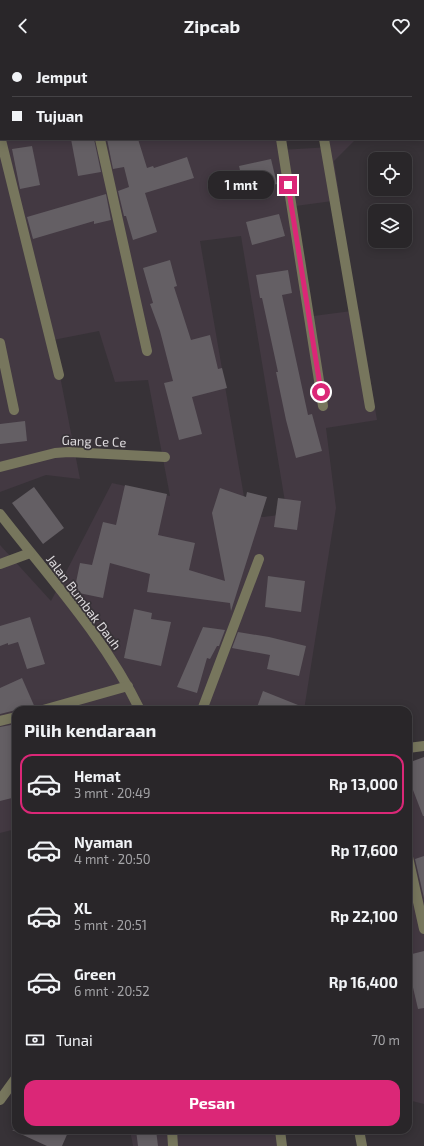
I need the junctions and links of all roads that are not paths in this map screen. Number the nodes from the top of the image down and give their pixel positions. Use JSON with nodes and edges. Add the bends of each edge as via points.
{"nodes":[{"id":1,"x":1,"y":140,"type":"edge"},
{"id":2,"x":100,"y":140,"type":"edge"},
{"id":3,"x":281,"y":140,"type":"edge"},
{"id":4,"x":324,"y":140,"type":"edge"},
{"id":5,"x":0,"y":343,"type":"edge"},
{"id":6,"x":147,"y":351,"type":"dead end"},
{"id":7,"x":59,"y":375,"type":"dead end"},
{"id":8,"x":323,"y":406,"type":"dead end"},
{"id":9,"x":370,"y":408,"type":"dead end"},
{"id":10,"x":14,"y":410,"type":"dead end"},
{"id":11,"x":165,"y":457,"type":"dead end"},
{"id":12,"x":0,"y":467,"type":"edge"},
{"id":13,"x":0,"y":514,"type":"edge"},
{"id":14,"x":30,"y":553,"type":"junction"},
{"id":15,"x":259,"y":559,"type":"dead end"},
{"id":16,"x":0,"y":564,"type":"edge"},
{"id":17,"x":128,"y":686,"type":"junction"},
{"id":18,"x":57,"y":706,"type":"edge"},
{"id":19,"x":138,"y":706,"type":"edge"},
{"id":20,"x":204,"y":706,"type":"edge"},
{"id":21,"x":12,"y":718,"type":"edge"},
{"id":22,"x":0,"y":721,"type":"edge"},
{"id":23,"x":424,"y":746,"type":"edge"},
{"id":24,"x":412,"y":748,"type":"edge"},
{"id":25,"x":412,"y":875,"type":"edge"},
{"id":26,"x":424,"y":929,"type":"edge"},
{"id":27,"x":12,"y":1084,"type":"edge"},
{"id":28,"x":0,"y":1100,"type":"edge"},
{"id":29,"x":172,"y":1134,"type":"edge"},
{"id":30,"x":280,"y":1134,"type":"edge"},
{"id":31,"x":360,"y":1134,"type":"edge"},
{"id":32,"x":173,"y":1146,"type":"edge"},
{"id":33,"x":282,"y":1146,"type":"edge"},
{"id":34,"x":362,"y":1146,"type":"edge"}],
"edges":[{"from":1,"to":7,"type":"street"},
{"from":2,"to":6,"type":"street"},
{"from":3,"to":8,"type":"street"},
{"from":4,"to":9,"type":"street"},
{"from":5,"to":10,"type":"street"},
{"from":11,"to":12,"type":"street","name":"Gang Ce Ce","via":[[69,452]]},
{"from":13,"to":14,"type":"street","name":"Jalan Bumbak Dauh"},
{"from":14,"to":16,"type":"street"},
{"from":14,"to":17,"type":"street","name":"Jalan Bumbak Dauh","via":[[99,642]]},
{"from":15,"to":20,"type":"street"},
{"from":17,"to":18,"type":"street"},
{"from":17,"to":19,"type":"street","name":"Jalan Bumbak Dauh"},
{"from":21,"to":22,"type":"street"},
{"from":23,"to":24,"type":"street"},
{"from":25,"to":26,"type":"street"},
{"from":27,"to":28,"type":"street"},
{"from":29,"to":32,"type":"street"},
{"from":30,"to":33,"type":"street"},
{"from":31,"to":34,"type":"street"}]}
